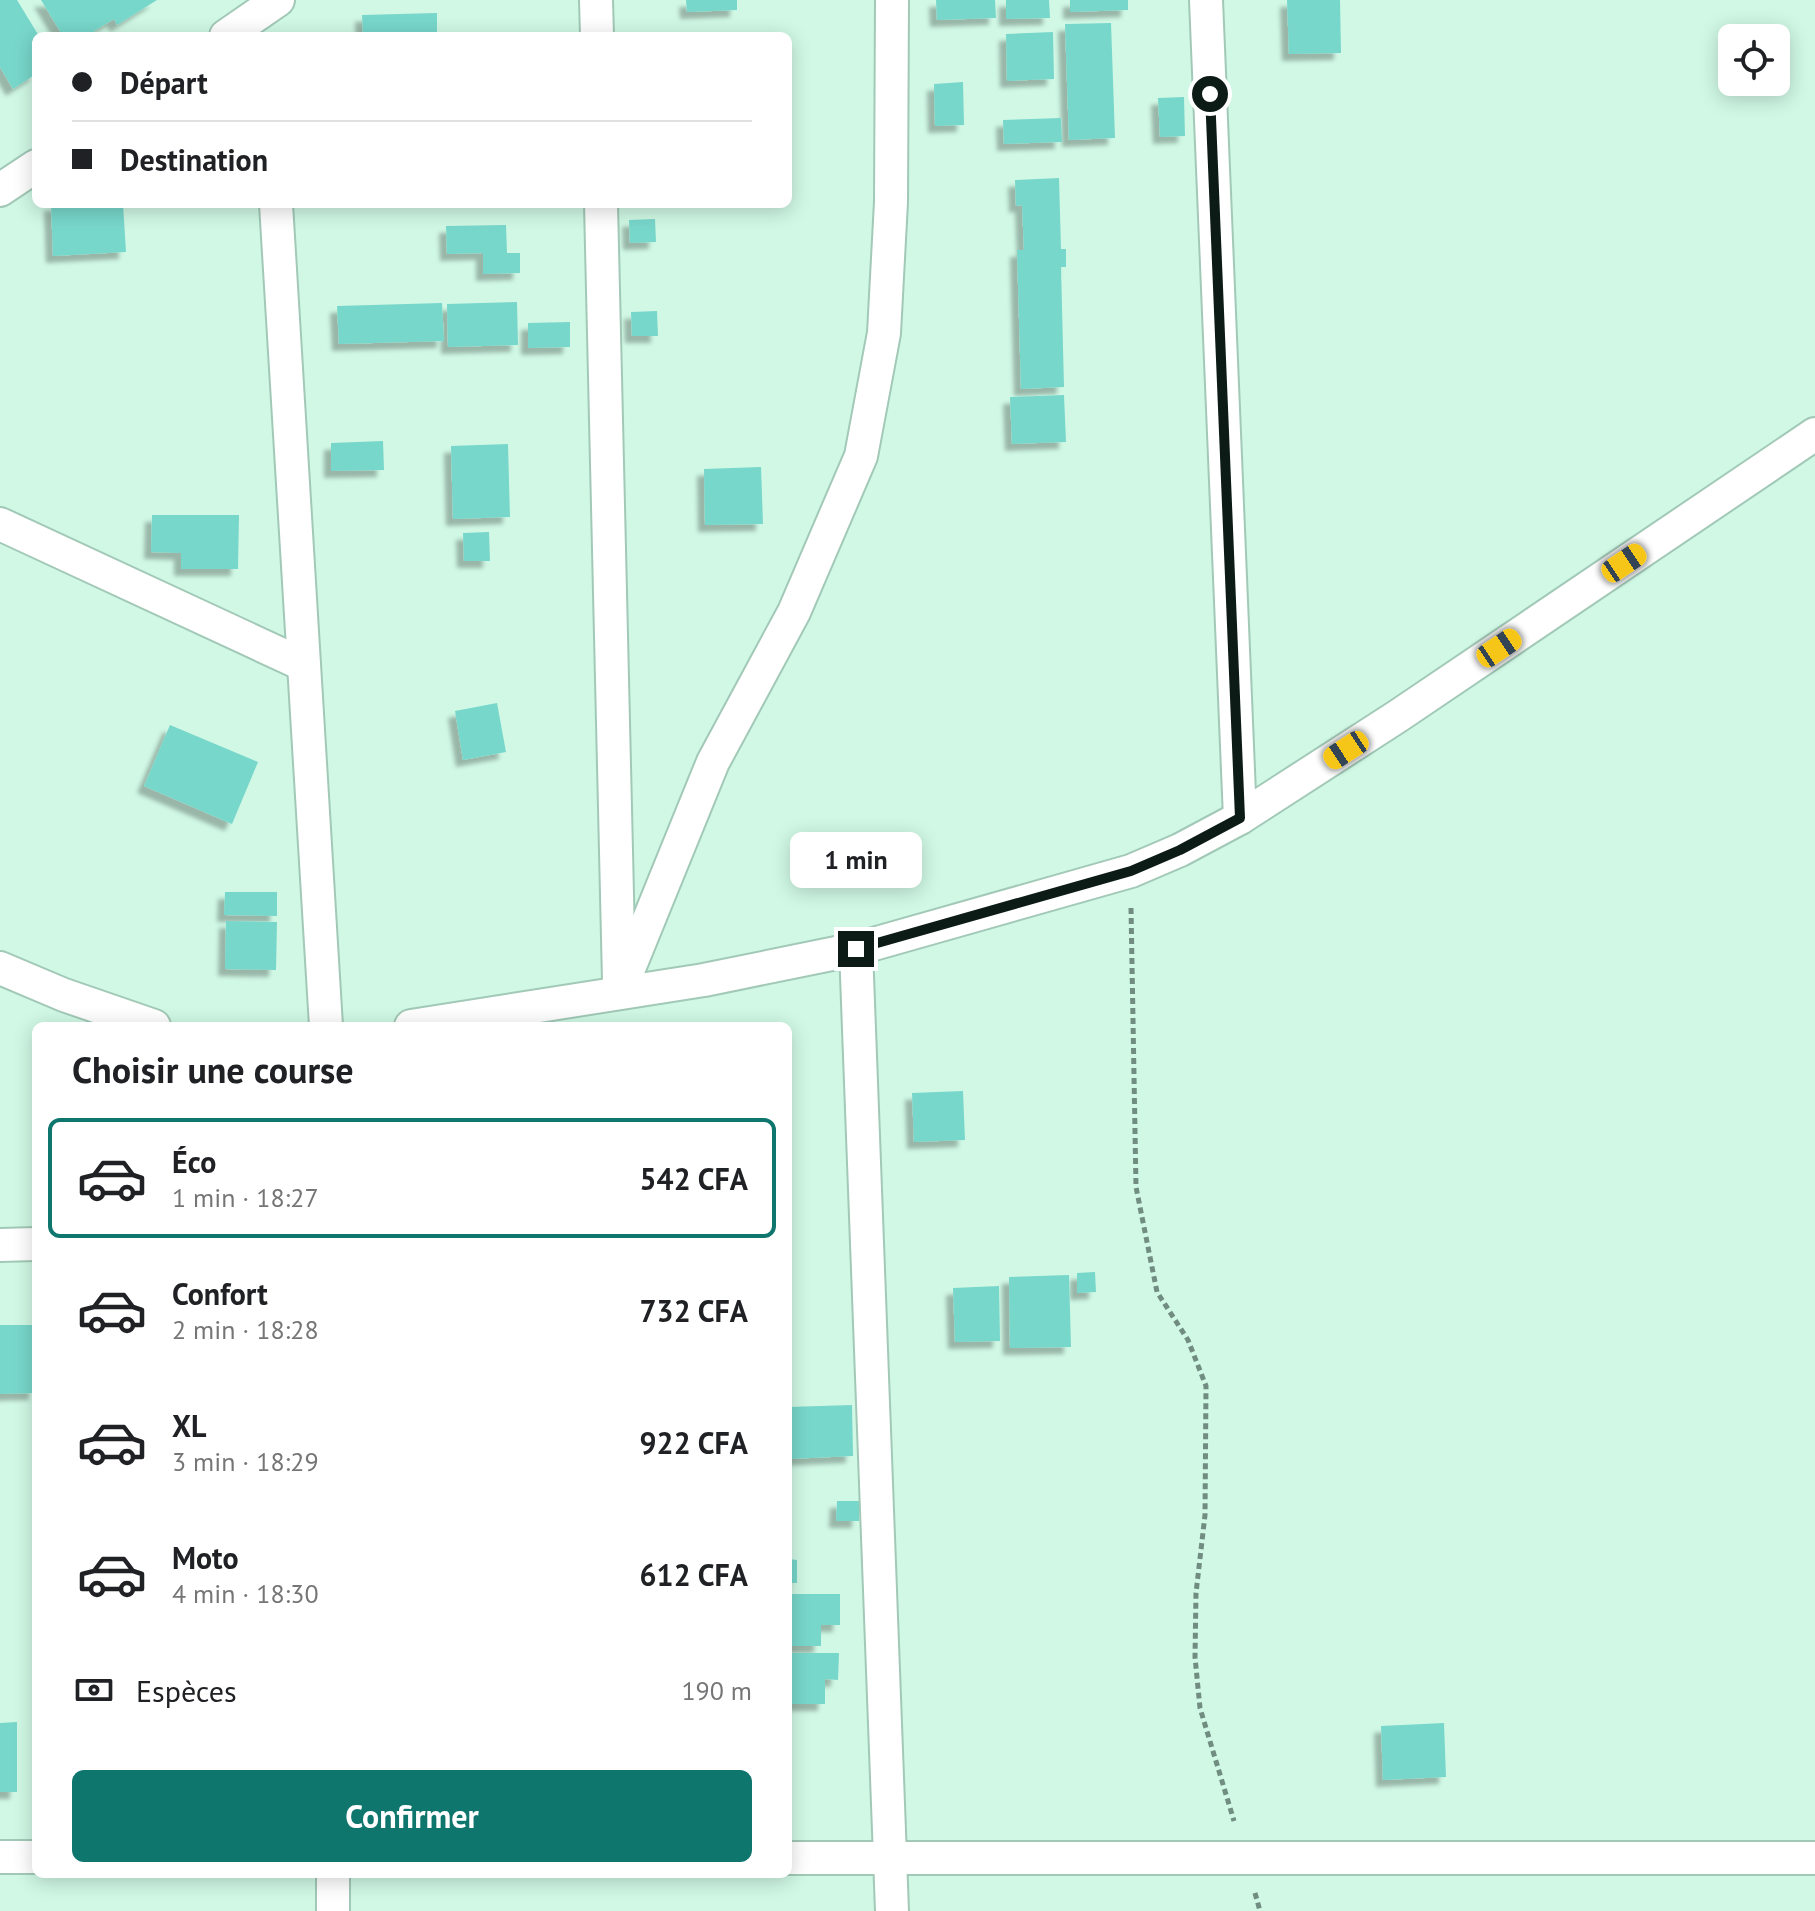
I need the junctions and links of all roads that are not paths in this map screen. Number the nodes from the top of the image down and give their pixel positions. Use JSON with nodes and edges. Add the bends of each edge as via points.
{"nodes":[{"id":1,"x":596,"y":0,"type":"edge"},
{"id":2,"x":892,"y":0,"type":"edge"},
{"id":3,"x":1206,"y":0,"type":"edge"},
{"id":4,"x":267,"y":12,"type":"edge"},
{"id":5,"x":233,"y":32,"type":"edge"},
{"id":6,"x":597,"y":32,"type":"edge"},
{"id":7,"x":32,"y":169,"type":"edge"},
{"id":8,"x":0,"y":190,"type":"edge"},
{"id":9,"x":276,"y":208,"type":"edge"},
{"id":10,"x":601,"y":208,"type":"edge"},
{"id":11,"x":1815,"y":434,"type":"edge"},
{"id":12,"x":0,"y":524,"type":"edge"},
{"id":13,"x":304,"y":665,"type":"junction"},
{"id":14,"x":1240,"y":818,"type":"junction"},
{"id":15,"x":856,"y":949,"type":"junction"},
{"id":16,"x":0,"y":968,"type":"edge"},
{"id":17,"x":619,"y":993,"type":"junction"},
{"id":18,"x":142,"y":1022,"type":"edge"},
{"id":19,"x":326,"y":1022,"type":"edge"},
{"id":20,"x":436,"y":1022,"type":"edge"},
{"id":21,"x":32,"y":1244,"type":"edge"},
{"id":22,"x":0,"y":1245,"type":"edge"},
{"id":23,"x":0,"y":1857,"type":"edge"},
{"id":24,"x":32,"y":1857,"type":"edge"},
{"id":25,"x":792,"y":1858,"type":"edge"},
{"id":26,"x":1815,"y":1858,"type":"edge"},
{"id":27,"x":890,"y":1859,"type":"junction"},
{"id":28,"x":333,"y":1878,"type":"edge"},
{"id":29,"x":333,"y":1911,"type":"edge"},
{"id":30,"x":892,"y":1911,"type":"edge"}],
"edges":[{"from":1,"to":6,"type":"street"},
{"from":2,"to":17,"type":"street","via":[[884,333],[861,456],[794,612],[713,762]]},
{"from":3,"to":14,"type":"street"},
{"from":4,"to":5,"type":"street"},
{"from":7,"to":8,"type":"street"},
{"from":9,"to":13,"type":"street"},
{"from":10,"to":17,"type":"street"},
{"from":11,"to":14,"type":"street"},
{"from":12,"to":13,"type":"street"},
{"from":13,"to":19,"type":"street"},
{"from":14,"to":15,"type":"street","via":[[1131,871]]},
{"from":15,"to":17,"type":"street"},
{"from":15,"to":27,"type":"street"},
{"from":16,"to":18,"type":"street"},
{"from":17,"to":20,"type":"street"},
{"from":21,"to":22,"type":"street"},
{"from":23,"to":24,"type":"street"},
{"from":25,"to":27,"type":"street"},
{"from":26,"to":27,"type":"street"},
{"from":27,"to":30,"type":"street"},
{"from":28,"to":29,"type":"street"}]}
